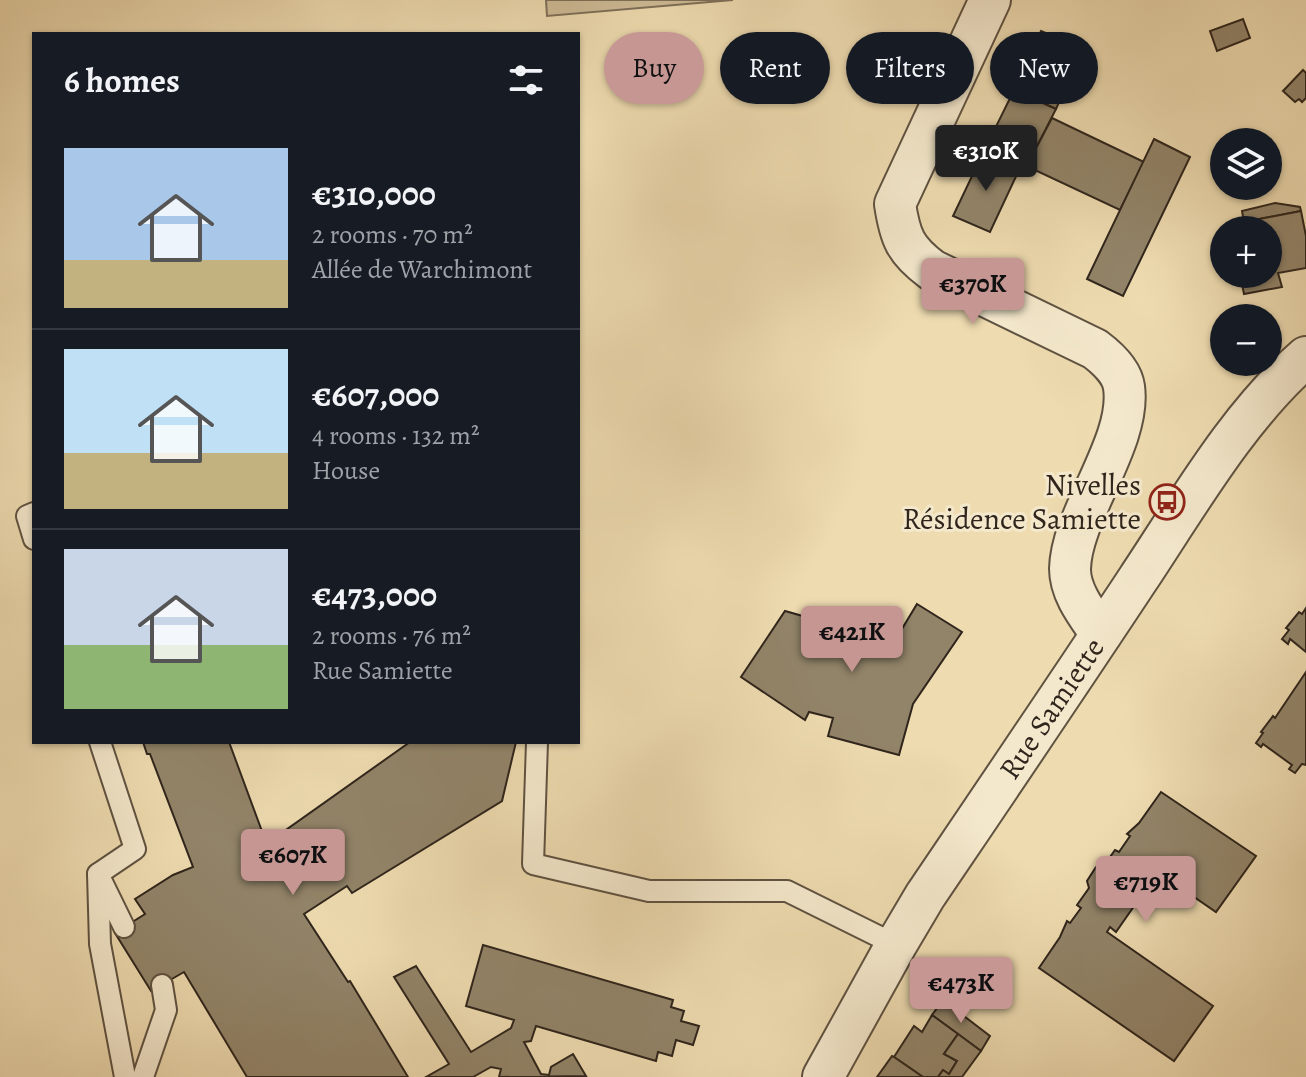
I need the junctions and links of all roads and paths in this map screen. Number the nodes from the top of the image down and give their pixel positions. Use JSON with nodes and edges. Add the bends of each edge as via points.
{"nodes":[{"id":1,"x":990,"y":0,"type":"edge"},
{"id":2,"x":1306,"y":357,"type":"edge"},
{"id":3,"x":32,"y":514,"type":"edge"},
{"id":4,"x":32,"y":532,"type":"edge"},
{"id":5,"x":1101,"y":634,"type":"junction"},
{"id":6,"x":101,"y":744,"type":"edge"},
{"id":7,"x":537,"y":744,"type":"edge"},
{"id":8,"x":98,"y":874,"type":"junction"},
{"id":9,"x":124,"y":927,"type":"dead end"},
{"id":10,"x":896,"y":945,"type":"junction"},
{"id":11,"x":162,"y":985,"type":"dead end"},
{"id":12,"x":125,"y":1077,"type":"edge"},
{"id":13,"x":143,"y":1077,"type":"edge"},
{"id":14,"x":823,"y":1077,"type":"edge"}],
"edges":[{"from":1,"to":5,"type":"street","via":[[895,204],[899,234],[914,257],[932,270],[1095,349],[1110,361],[1124,385],[1123,418],[1070,568],[1073,588]]},
{"from":2,"to":5,"type":"street","name":"Rue Samiette","via":[[1280,380],[1239,432]]},
{"from":3,"to":4,"type":"lane","via":[[27,516]]},
{"from":5,"to":10,"type":"street","name":"Rue Samiette"},
{"from":6,"to":8,"type":"lane","via":[[135,849]]},
{"from":7,"to":10,"type":"lane","via":[[533,864],[649,891],[787,891]]},
{"from":8,"to":9,"type":"lane"},
{"from":8,"to":12,"type":"lane","via":[[100,944]]},
{"from":10,"to":14,"type":"street","name":"Rue Samiette"},
{"from":11,"to":13,"type":"lane","via":[[166,1010]]}]}
